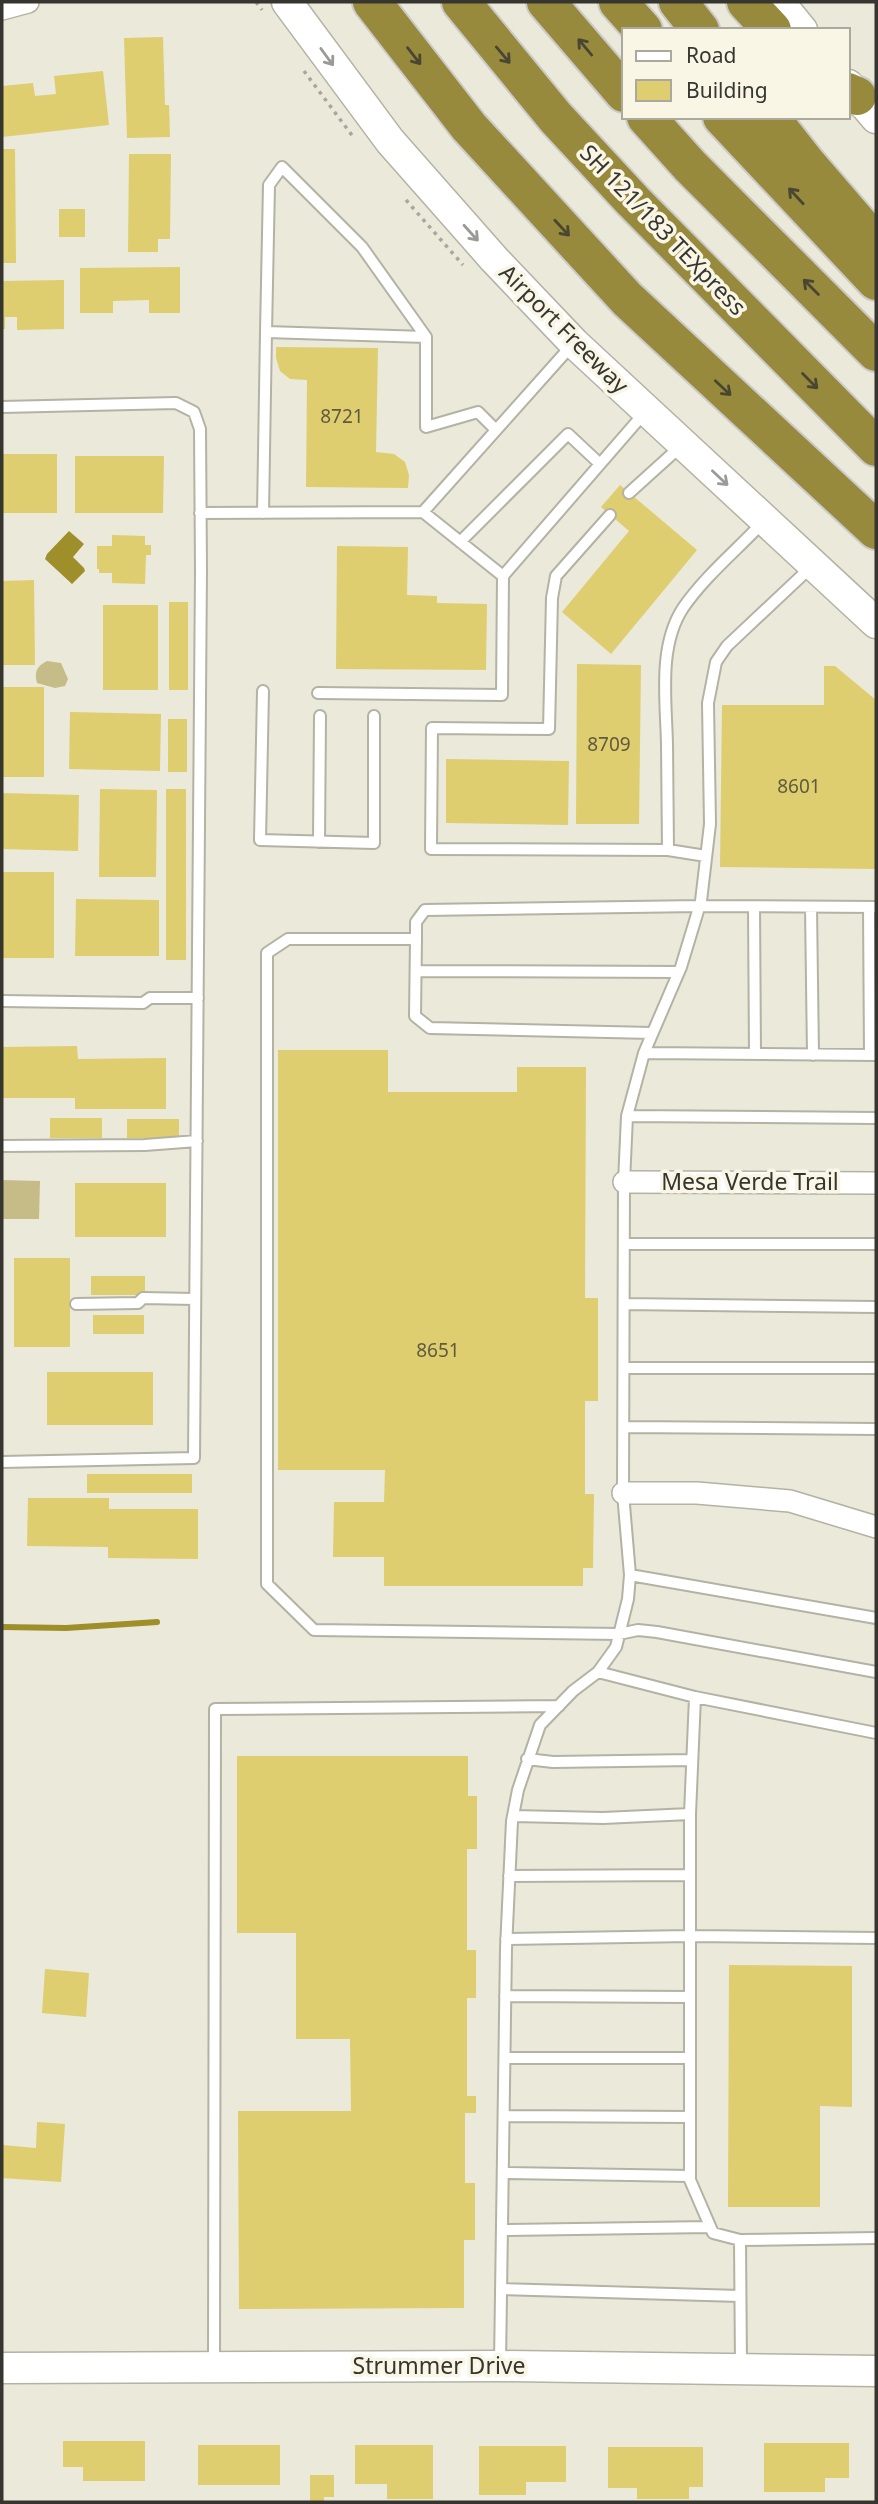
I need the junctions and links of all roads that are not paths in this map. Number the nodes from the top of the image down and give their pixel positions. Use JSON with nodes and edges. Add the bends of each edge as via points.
{"nodes":[{"id":1,"x":28,"y":2,"type":"edge"},
{"id":2,"x":287,"y":2,"type":"edge"},
{"id":3,"x":372,"y":2,"type":"edge"},
{"id":4,"x":461,"y":2,"type":"edge"},
{"id":5,"x":546,"y":2,"type":"edge"},
{"id":6,"x":618,"y":2,"type":"edge"},
{"id":7,"x":678,"y":2,"type":"edge"},
{"id":8,"x":746,"y":2,"type":"edge"},
{"id":9,"x":779,"y":2,"type":"edge"},
{"id":10,"x":2,"y":9,"type":"edge"},
{"id":11,"x":641,"y":28,"type":"edge"},
{"id":12,"x":698,"y":28,"type":"edge"},
{"id":13,"x":770,"y":28,"type":"edge"},
{"id":14,"x":800,"y":28,"type":"edge"},
{"id":15,"x":622,"y":91,"type":"edge"},
{"id":16,"x":648,"y":119,"type":"edge"},
{"id":17,"x":724,"y":119,"type":"edge"},
{"id":18,"x":772,"y":119,"type":"edge"},
{"id":19,"x":876,"y":244,"type":"edge"},
{"id":20,"x":876,"y":281,"type":"edge"},
{"id":21,"x":266,"y":332,"type":"junction"},
{"id":22,"x":426,"y":337,"type":"junction"},
{"id":23,"x":574,"y":343,"type":"junction"},
{"id":24,"x":876,"y":352,"type":"edge"},
{"id":25,"x":2,"y":407,"type":"edge"},
{"id":26,"x":646,"y":410,"type":"junction"},
{"id":27,"x":496,"y":430,"type":"junction"},
{"id":28,"x":683,"y":444,"type":"junction"},
{"id":29,"x":876,"y":447,"type":"edge"},
{"id":30,"x":600,"y":464,"type":"junction"},
{"id":31,"x":629,"y":493,"type":"dead end"},
{"id":32,"x":423,"y":512,"type":"junction"},
{"id":33,"x":201,"y":513,"type":"junction"},
{"id":34,"x":262,"y":513,"type":"junction"},
{"id":35,"x":610,"y":515,"type":"dead end"},
{"id":36,"x":765,"y":520,"type":"junction"},
{"id":37,"x":876,"y":530,"type":"edge"},
{"id":38,"x":460,"y":542,"type":"junction"},
{"id":39,"x":813,"y":564,"type":"junction"},
{"id":40,"x":503,"y":576,"type":"junction"},
{"id":41,"x":876,"y":623,"type":"edge"},
{"id":42,"x":262,"y":691,"type":"dead end"},
{"id":43,"x":318,"y":693,"type":"dead end"},
{"id":44,"x":320,"y":716,"type":"dead end"},
{"id":45,"x":374,"y":716,"type":"dead end"},
{"id":46,"x":319,"y":842,"type":"junction"},
{"id":47,"x":668,"y":850,"type":"junction"},
{"id":48,"x":706,"y":856,"type":"junction"},
{"id":49,"x":699,"y":906,"type":"junction"},
{"id":50,"x":754,"y":906,"type":"junction"},
{"id":51,"x":811,"y":906,"type":"junction"},
{"id":52,"x":873,"y":907,"type":"edge"},
{"id":53,"x":416,"y":939,"type":"junction"},
{"id":54,"x":416,"y":971,"type":"junction"},
{"id":55,"x":679,"y":972,"type":"junction"},
{"id":56,"x":198,"y":998,"type":"junction"},
{"id":57,"x":2,"y":1001,"type":"edge"},
{"id":58,"x":652,"y":1033,"type":"junction"},
{"id":59,"x":644,"y":1053,"type":"junction"},
{"id":60,"x":755,"y":1054,"type":"junction"},
{"id":61,"x":813,"y":1055,"type":"junction"},
{"id":62,"x":873,"y":1055,"type":"edge"},
{"id":63,"x":627,"y":1116,"type":"junction"},
{"id":64,"x":876,"y":1118,"type":"edge"},
{"id":65,"x":197,"y":1141,"type":"junction"},
{"id":66,"x":2,"y":1146,"type":"edge"},
{"id":67,"x":624,"y":1182,"type":"junction"},
{"id":68,"x":876,"y":1183,"type":"edge"},
{"id":69,"x":624,"y":1244,"type":"junction"},
{"id":70,"x":876,"y":1244,"type":"edge"},
{"id":71,"x":195,"y":1299,"type":"junction"},
{"id":72,"x":76,"y":1304,"type":"dead end"},
{"id":73,"x":624,"y":1304,"type":"junction"},
{"id":74,"x":876,"y":1307,"type":"edge"},
{"id":75,"x":624,"y":1368,"type":"junction"},
{"id":76,"x":876,"y":1368,"type":"edge"},
{"id":77,"x":624,"y":1427,"type":"junction"},
{"id":78,"x":876,"y":1429,"type":"edge"},
{"id":79,"x":2,"y":1462,"type":"edge"},
{"id":80,"x":623,"y":1493,"type":"junction"},
{"id":81,"x":876,"y":1527,"type":"edge"},
{"id":82,"x":630,"y":1575,"type":"junction"},
{"id":83,"x":876,"y":1618,"type":"edge"},
{"id":84,"x":619,"y":1634,"type":"junction"},
{"id":85,"x":598,"y":1672,"type":"junction"},
{"id":86,"x":876,"y":1672,"type":"edge"},
{"id":87,"x":695,"y":1697,"type":"junction"},
{"id":88,"x":559,"y":1706,"type":"junction"},
{"id":89,"x":876,"y":1733,"type":"edge"},
{"id":90,"x":527,"y":1759,"type":"junction"},
{"id":91,"x":692,"y":1760,"type":"junction"},
{"id":92,"x":691,"y":1814,"type":"junction"},
{"id":93,"x":513,"y":1816,"type":"junction"},
{"id":94,"x":691,"y":1875,"type":"junction"},
{"id":95,"x":509,"y":1876,"type":"junction"},
{"id":96,"x":691,"y":1936,"type":"junction"},
{"id":97,"x":876,"y":1938,"type":"edge"},
{"id":98,"x":506,"y":1939,"type":"junction"},
{"id":99,"x":505,"y":1996,"type":"junction"},
{"id":100,"x":690,"y":1997,"type":"junction"},
{"id":101,"x":690,"y":2057,"type":"junction"},
{"id":102,"x":505,"y":2058,"type":"junction"},
{"id":103,"x":504,"y":2116,"type":"junction"},
{"id":104,"x":690,"y":2117,"type":"junction"},
{"id":105,"x":503,"y":2172,"type":"junction"},
{"id":106,"x":690,"y":2176,"type":"junction"},
{"id":107,"x":710,"y":2227,"type":"junction"},
{"id":108,"x":502,"y":2230,"type":"junction"},
{"id":109,"x":876,"y":2238,"type":"edge"},
{"id":110,"x":740,"y":2240,"type":"junction"},
{"id":111,"x":501,"y":2289,"type":"junction"},
{"id":112,"x":740,"y":2296,"type":"junction"},
{"id":113,"x":500,"y":2366,"type":"junction"},
{"id":114,"x":214,"y":2367,"type":"junction"},
{"id":115,"x":2,"y":2368,"type":"edge"},
{"id":116,"x":741,"y":2369,"type":"junction"},
{"id":117,"x":876,"y":2371,"type":"edge"}],
"edges":[{"from":1,"to":10,"type":"street"},
{"from":2,"to":23,"type":"main road","name":"Airport Freeway","one_way":true,"via":[[390,141]]},
{"from":3,"to":37,"type":"highway","one_way":true,"via":[[469,127],[627,299]]},
{"from":4,"to":29,"type":"highway","name":"SH 121/183 TEXpress","one_way":true,"via":[[556,118],[624,191]]},
{"from":15,"to":5,"type":"highway","one_way":true},
{"from":6,"to":11,"type":"highway"},
{"from":7,"to":12,"type":"highway"},
{"from":8,"to":13,"type":"highway"},
{"from":9,"to":14,"type":"main road"},
{"from":24,"to":16,"type":"highway","one_way":true},
{"from":20,"to":17,"type":"highway","one_way":true},
{"from":18,"to":19,"type":"highway"},
{"from":21,"to":22,"type":"lane"},
{"from":21,"to":22,"type":"lane","via":[[269,185],[282,166],[362,247]]},
{"from":21,"to":34,"type":"lane"},
{"from":22,"to":27,"type":"lane","via":[[426,427],[478,412]]},
{"from":23,"to":26,"type":"main road","name":"Airport Freeway"},
{"from":23,"to":27,"type":"lane"},
{"from":25,"to":33,"type":"lane","via":[[176,403],[194,412],[200,429]]},
{"from":26,"to":28,"type":"main road","name":"Airport Freeway"},
{"from":26,"to":30,"type":"lane"},
{"from":27,"to":32,"type":"lane"},
{"from":28,"to":31,"type":"lane"},
{"from":28,"to":36,"type":"main road","name":"Airport Freeway","one_way":true},
{"from":30,"to":38,"type":"lane","via":[[568,434]]},
{"from":30,"to":40,"type":"lane"},
{"from":32,"to":34,"type":"lane"},
{"from":32,"to":38,"type":"lane"},
{"from":33,"to":34,"type":"lane"},
{"from":33,"to":56,"type":"lane"},
{"from":35,"to":47,"type":"lane","via":[[556,576],[549,729],[432,728],[431,849]]},
{"from":36,"to":39,"type":"main road","name":"Airport Freeway"},
{"from":36,"to":47,"type":"lane","via":[[708,578],[673,628],[666,690]]},
{"from":38,"to":40,"type":"lane"},
{"from":39,"to":41,"type":"main road","name":"Airport Freeway"},
{"from":39,"to":48,"type":"lane","via":[[716,662],[708,703],[710,824]]},
{"from":40,"to":43,"type":"lane","via":[[502,695]]},
{"from":42,"to":46,"type":"lane","via":[[260,840]]},
{"from":44,"to":46,"type":"lane"},
{"from":45,"to":46,"type":"lane","via":[[374,843]]},
{"from":47,"to":48,"type":"lane"},
{"from":48,"to":49,"type":"lane"},
{"from":49,"to":50,"type":"lane"},
{"from":49,"to":53,"type":"lane","via":[[425,910],[416,922]]},
{"from":49,"to":55,"type":"lane"},
{"from":50,"to":51,"type":"lane"},
{"from":50,"to":60,"type":"lane"},
{"from":51,"to":52,"type":"lane"},
{"from":51,"to":61,"type":"lane"},
{"from":52,"to":62,"type":"lane"},
{"from":53,"to":54,"type":"lane"},
{"from":53,"to":84,"type":"lane","via":[[288,939],[267,953],[267,1584],[314,1630]]},
{"from":54,"to":55,"type":"lane"},
{"from":54,"to":58,"type":"lane","via":[[415,1016],[430,1028]]},
{"from":55,"to":58,"type":"lane"},
{"from":56,"to":57,"type":"lane","via":[[150,998],[143,1003]]},
{"from":56,"to":65,"type":"lane"},
{"from":58,"to":59,"type":"lane"},
{"from":59,"to":60,"type":"lane"},
{"from":59,"to":63,"type":"lane"},
{"from":60,"to":61,"type":"lane"},
{"from":61,"to":62,"type":"lane"},
{"from":63,"to":64,"type":"lane"},
{"from":63,"to":67,"type":"lane"},
{"from":65,"to":66,"type":"lane","via":[[145,1146]]},
{"from":65,"to":71,"type":"lane"},
{"from":67,"to":68,"type":"street","name":"Mesa Verde Trail"},
{"from":67,"to":69,"type":"lane"},
{"from":69,"to":70,"type":"lane"},
{"from":69,"to":73,"type":"lane"},
{"from":71,"to":72,"type":"lane"},
{"from":71,"to":79,"type":"lane","via":[[194,1458]]},
{"from":73,"to":74,"type":"lane"},
{"from":73,"to":75,"type":"lane"},
{"from":75,"to":76,"type":"lane"},
{"from":75,"to":77,"type":"lane"},
{"from":77,"to":78,"type":"lane"},
{"from":77,"to":80,"type":"lane"},
{"from":80,"to":81,"type":"street","via":[[697,1493],[790,1501]]},
{"from":80,"to":82,"type":"lane"},
{"from":82,"to":83,"type":"lane"},
{"from":82,"to":84,"type":"lane"},
{"from":84,"to":85,"type":"lane","via":[[616,1647]]},
{"from":84,"to":86,"type":"lane","via":[[657,1632]]},
{"from":85,"to":87,"type":"lane"},
{"from":85,"to":88,"type":"lane"},
{"from":87,"to":89,"type":"lane"},
{"from":87,"to":91,"type":"lane"},
{"from":88,"to":90,"type":"lane","via":[[540,1724]]},
{"from":88,"to":114,"type":"lane","via":[[215,1709]]},
{"from":90,"to":91,"type":"lane"},
{"from":90,"to":93,"type":"lane"},
{"from":91,"to":92,"type":"lane"},
{"from":92,"to":93,"type":"lane"},
{"from":92,"to":94,"type":"lane"},
{"from":93,"to":95,"type":"lane"},
{"from":94,"to":95,"type":"lane"},
{"from":94,"to":96,"type":"lane"},
{"from":95,"to":98,"type":"lane"},
{"from":96,"to":97,"type":"lane"},
{"from":96,"to":98,"type":"lane"},
{"from":96,"to":100,"type":"lane"},
{"from":98,"to":99,"type":"lane"},
{"from":99,"to":100,"type":"lane"},
{"from":99,"to":102,"type":"lane"},
{"from":100,"to":101,"type":"lane"},
{"from":101,"to":102,"type":"lane"},
{"from":101,"to":104,"type":"lane"},
{"from":102,"to":103,"type":"lane"},
{"from":103,"to":104,"type":"lane"},
{"from":103,"to":105,"type":"lane"},
{"from":104,"to":106,"type":"lane"},
{"from":105,"to":106,"type":"lane"},
{"from":105,"to":108,"type":"lane"},
{"from":106,"to":107,"type":"lane"},
{"from":107,"to":108,"type":"lane"},
{"from":107,"to":110,"type":"lane","via":[[713,2233]]},
{"from":108,"to":111,"type":"lane"},
{"from":109,"to":110,"type":"lane"},
{"from":110,"to":112,"type":"lane"},
{"from":111,"to":112,"type":"lane"},
{"from":111,"to":113,"type":"lane"},
{"from":112,"to":116,"type":"lane"},
{"from":113,"to":114,"type":"main road","name":"Strummer Drive"},
{"from":113,"to":116,"type":"main road","name":"Strummer Drive"},
{"from":114,"to":115,"type":"main road","name":"Strummer Drive"},
{"from":116,"to":117,"type":"main road","name":"Strummer Drive"}]}
